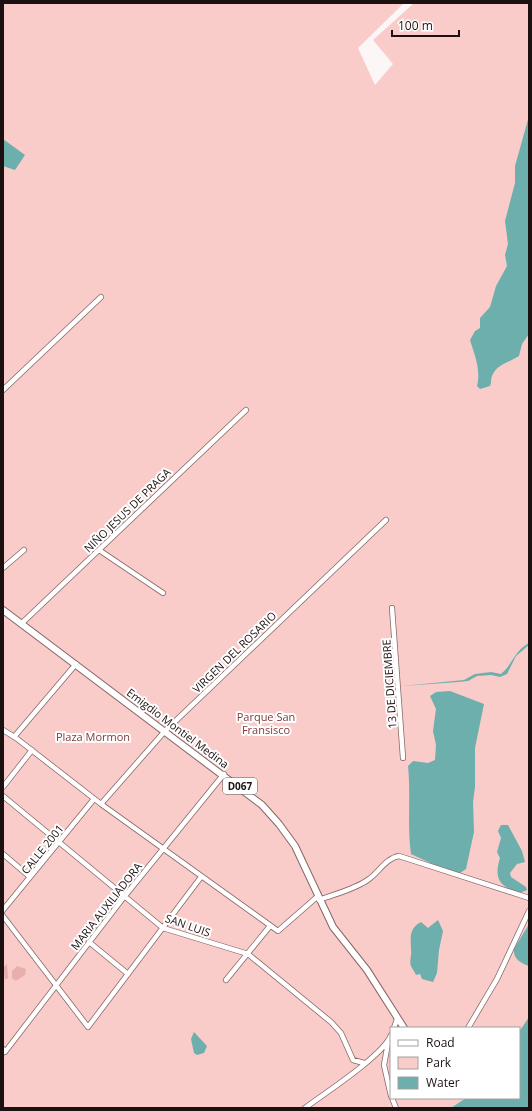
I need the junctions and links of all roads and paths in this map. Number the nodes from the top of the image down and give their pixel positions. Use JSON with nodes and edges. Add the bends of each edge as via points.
{"nodes":[{"id":1,"x":101,"y":297,"type":"dead end"},
{"id":2,"x":3,"y":390,"type":"edge"},
{"id":3,"x":246,"y":410,"type":"dead end"},
{"id":4,"x":386,"y":520,"type":"dead end"},
{"id":5,"x":24,"y":550,"type":"dead end"},
{"id":6,"x":99,"y":550,"type":"junction"},
{"id":7,"x":3,"y":568,"type":"edge"},
{"id":8,"x":163,"y":593,"type":"dead end"},
{"id":9,"x":392,"y":608,"type":"dead end"},
{"id":10,"x":3,"y":610,"type":"edge"},
{"id":11,"x":21,"y":624,"type":"junction"},
{"id":12,"x":76,"y":664,"type":"junction"},
{"id":13,"x":3,"y":730,"type":"edge"},
{"id":14,"x":165,"y":731,"type":"junction"},
{"id":15,"x":14,"y":736,"type":"junction"},
{"id":16,"x":32,"y":750,"type":"junction"},
{"id":17,"x":403,"y":758,"type":"dead end"},
{"id":18,"x":224,"y":774,"type":"junction"},
{"id":19,"x":3,"y":787,"type":"edge"},
{"id":20,"x":3,"y":796,"type":"edge"},
{"id":21,"x":94,"y":799,"type":"junction"},
{"id":22,"x":101,"y":804,"type":"junction"},
{"id":23,"x":59,"y":842,"type":"junction"},
{"id":24,"x":162,"y":848,"type":"junction"},
{"id":25,"x":3,"y":854,"type":"edge"},
{"id":26,"x":30,"y":877,"type":"junction"},
{"id":27,"x":201,"y":877,"type":"junction"},
{"id":28,"x":124,"y":897,"type":"junction"},
{"id":29,"x":319,"y":898,"type":"junction"},
{"id":30,"x":529,"y":898,"type":"edge"},
{"id":31,"x":3,"y":910,"type":"edge"},
{"id":32,"x":529,"y":911,"type":"edge"},
{"id":33,"x":3,"y":916,"type":"edge"},
{"id":34,"x":269,"y":927,"type":"junction"},
{"id":35,"x":163,"y":928,"type":"junction"},
{"id":36,"x":89,"y":942,"type":"junction"},
{"id":37,"x":248,"y":954,"type":"junction"},
{"id":38,"x":128,"y":974,"type":"junction"},
{"id":39,"x":226,"y":980,"type":"dead end"},
{"id":40,"x":56,"y":986,"type":"junction"},
{"id":41,"x":397,"y":1019,"type":"junction"},
{"id":42,"x":394,"y":1027,"type":"edge"},
{"id":43,"x":403,"y":1027,"type":"edge"},
{"id":44,"x":469,"y":1027,"type":"edge"},
{"id":45,"x":390,"y":1038,"type":"edge"},
{"id":46,"x":388,"y":1043,"type":"junction"},
{"id":47,"x":4,"y":1050,"type":"edge"},
{"id":48,"x":364,"y":1063,"type":"junction"},
{"id":49,"x":390,"y":1092,"type":"edge"},
{"id":50,"x":305,"y":1108,"type":"edge"}],
"edges":[{"from":1,"to":2,"type":"street"},
{"from":3,"to":6,"type":"street","name":"NIÑO JESUS DE PRAGA"},
{"from":4,"to":14,"type":"street","name":"VIRGEN DEL ROSARIO"},
{"from":5,"to":7,"type":"street"},
{"from":6,"to":8,"type":"street"},
{"from":6,"to":11,"type":"street","name":"NIÑO JESUS DE PRAGA"},
{"from":9,"to":17,"type":"street","name":"13 DE DICIEMBRE"},
{"from":10,"to":11,"type":"main road","name":"Emigdio Montiel Medina","number":"D067"},
{"from":11,"to":12,"type":"main road","name":"Emigdio Montiel Medina","number":"D067"},
{"from":12,"to":14,"type":"main road","name":"Emigdio Montiel Medina","number":"D067"},
{"from":12,"to":15,"type":"street"},
{"from":13,"to":15,"type":"street"},
{"from":14,"to":18,"type":"main road","name":"Emigdio Montiel Medina","number":"D067"},
{"from":14,"to":22,"type":"street","name":"VIRGEN DEL ROSARIO"},
{"from":15,"to":16,"type":"street"},
{"from":16,"to":19,"type":"street"},
{"from":16,"to":21,"type":"street"},
{"from":18,"to":24,"type":"street","name":"MARIA AUXILIADORA"},
{"from":18,"to":29,"type":"main road","name":"Emigdio Montiel Medina","number":"D067","via":[[262,804],[279,824],[295,846]]},
{"from":20,"to":23,"type":"street","name":"SAN LUIS"},
{"from":21,"to":22,"type":"street"},
{"from":21,"to":23,"type":"street","name":"CALLE 2001"},
{"from":22,"to":24,"type":"street"},
{"from":23,"to":26,"type":"street","name":"CALLE 2001"},
{"from":23,"to":28,"type":"street","name":"SAN LUIS"},
{"from":24,"to":27,"type":"street"},
{"from":24,"to":28,"type":"street","name":"MARIA AUXILIADORA"},
{"from":25,"to":26,"type":"street"},
{"from":26,"to":31,"type":"street","name":"CALLE 2001"},
{"from":27,"to":34,"type":"street"},
{"from":27,"to":35,"type":"street"},
{"from":28,"to":35,"type":"street","name":"SAN LUIS"},
{"from":28,"to":36,"type":"street","name":"MARIA AUXILIADORA"},
{"from":29,"to":30,"type":"street","via":[[370,879],[391,858],[398,856]]},
{"from":29,"to":34,"type":"street","via":[[278,932]]},
{"from":29,"to":41,"type":"main road","name":"Emigdio Montiel Medina","number":"D067","via":[[333,927],[371,975]]},
{"from":32,"to":44,"type":"street","via":[[497,979]]},
{"from":33,"to":40,"type":"street"},
{"from":34,"to":37,"type":"street"},
{"from":35,"to":37,"type":"street","name":"SAN LUIS"},
{"from":35,"to":38,"type":"street"},
{"from":36,"to":38,"type":"street"},
{"from":36,"to":40,"type":"street","name":"MARIA AUXILIADORA"},
{"from":37,"to":39,"type":"street"},
{"from":37,"to":48,"type":"street","name":"SAN LUIS","via":[[331,1022],[341,1033],[353,1060]]},
{"from":38,"to":40,"type":"street","via":[[88,1027]]},
{"from":40,"to":47,"type":"street","name":"MARIA AUXILIADORA"},
{"from":41,"to":42,"type":"street"},
{"from":41,"to":43,"type":"main road","name":"Emigdio Montiel Medina","number":"D067"},
{"from":45,"to":46,"type":"street"},
{"from":46,"to":48,"type":"street"},
{"from":46,"to":49,"type":"street","via":[[384,1065]]},
{"from":48,"to":50,"type":"street"}]}
